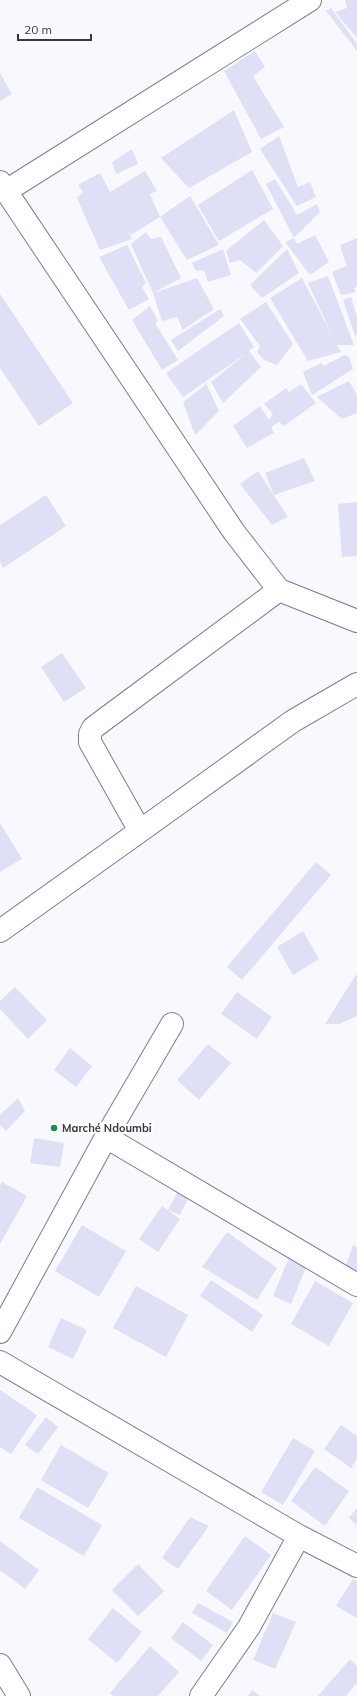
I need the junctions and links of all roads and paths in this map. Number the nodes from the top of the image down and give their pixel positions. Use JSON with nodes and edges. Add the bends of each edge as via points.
{"nodes":[{"id":1,"x":310,"y":0,"type":"edge"},
{"id":2,"x":3,"y":186,"type":"edge"},
{"id":3,"x":279,"y":590,"type":"junction"},
{"id":4,"x":357,"y":620,"type":"edge"},
{"id":5,"x":355,"y":689,"type":"edge"},
{"id":6,"x":140,"y":831,"type":"junction"},
{"id":7,"x":0,"y":931,"type":"edge"},
{"id":8,"x":172,"y":1024,"type":"dead end"},
{"id":9,"x":106,"y":1137,"type":"junction"},
{"id":10,"x":357,"y":1285,"type":"edge"},
{"id":11,"x":0,"y":1332,"type":"edge"},
{"id":12,"x":0,"y":1362,"type":"edge"},
{"id":13,"x":299,"y":1536,"type":"junction"},
{"id":14,"x":357,"y":1566,"type":"edge"},
{"id":15,"x":1,"y":1667,"type":"edge"},
{"id":16,"x":19,"y":1696,"type":"edge"},
{"id":17,"x":201,"y":1696,"type":"edge"}],
"edges":[{"from":1,"to":2,"type":"street"},
{"from":2,"to":3,"type":"street","via":[[234,532]]},
{"from":3,"to":4,"type":"street"},
{"from":3,"to":6,"type":"street","via":[[93,728],[90,742]]},
{"from":5,"to":6,"type":"street","via":[[293,721]]},
{"from":6,"to":7,"type":"street"},
{"from":8,"to":9,"type":"street"},
{"from":9,"to":10,"type":"street"},
{"from":9,"to":11,"type":"street"},
{"from":12,"to":13,"type":"street"},
{"from":13,"to":14,"type":"street"},
{"from":13,"to":17,"type":"street","via":[[249,1627]]},
{"from":15,"to":16,"type":"street"}]}
